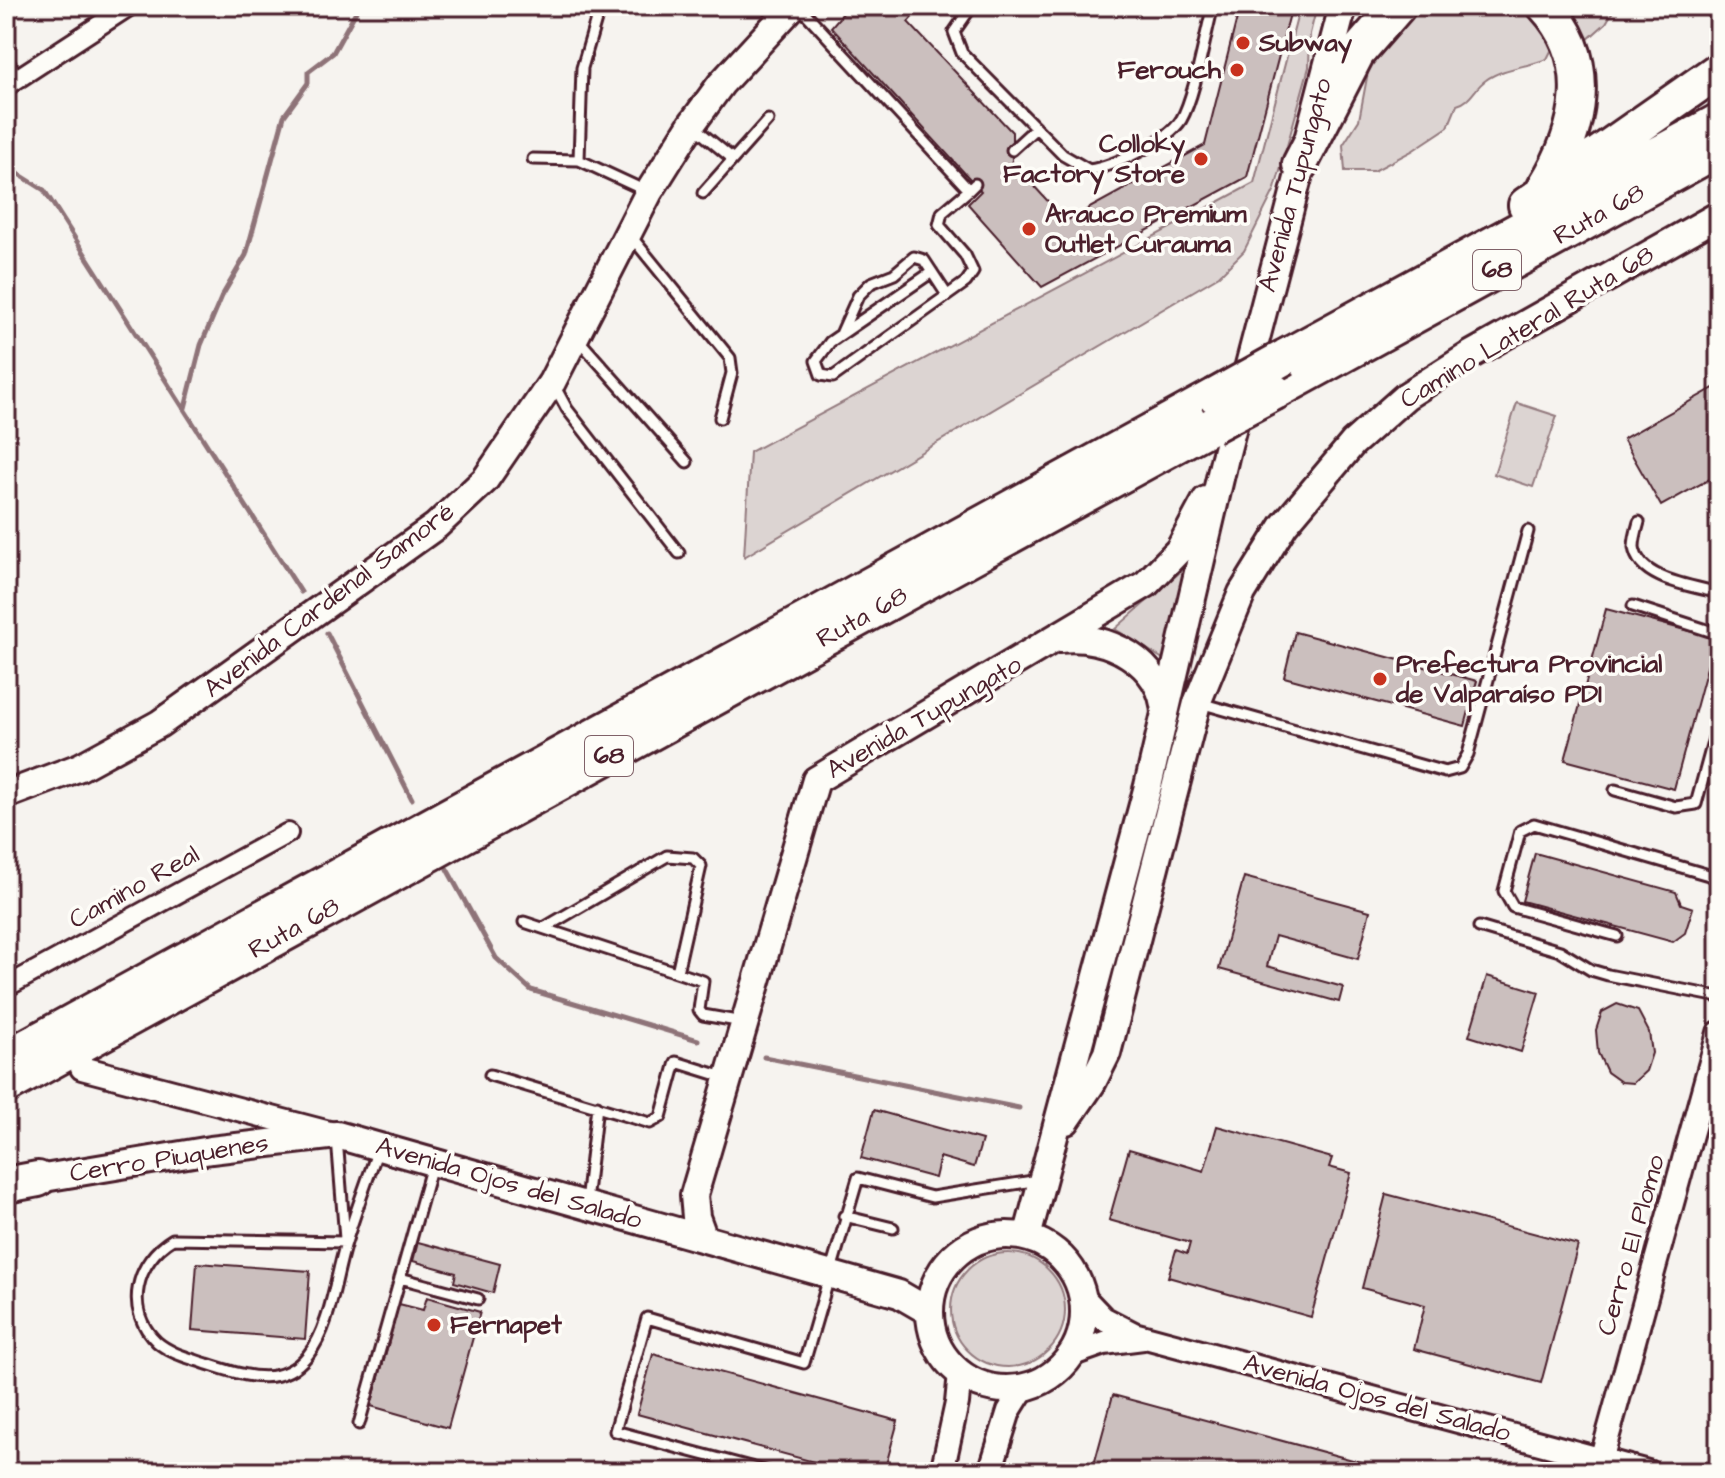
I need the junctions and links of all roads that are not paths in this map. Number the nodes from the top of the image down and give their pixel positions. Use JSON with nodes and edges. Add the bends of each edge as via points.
{"nodes":[{"id":1,"x":13,"y":6,"type":"edge"},
{"id":2,"x":129,"y":6,"type":"edge"},
{"id":3,"x":600,"y":6,"type":"edge"},
{"id":4,"x":793,"y":6,"type":"edge"},
{"id":5,"x":799,"y":6,"type":"edge"},
{"id":6,"x":972,"y":6,"type":"edge"},
{"id":7,"x":1213,"y":6,"type":"edge"},
{"id":8,"x":1343,"y":6,"type":"edge"},
{"id":9,"x":1398,"y":6,"type":"edge"},
{"id":10,"x":1545,"y":6,"type":"edge"},
{"id":11,"x":6,"y":27,"type":"edge"},
{"id":12,"x":6,"y":58,"type":"edge"},
{"id":13,"x":1719,"y":70,"type":"edge"},
{"id":14,"x":12,"y":82,"type":"edge"},
{"id":15,"x":768,"y":120,"type":"dead end"},
{"id":16,"x":1719,"y":121,"type":"edge"},
{"id":17,"x":691,"y":125,"type":"junction"},
{"id":18,"x":1036,"y":128,"type":"junction"},
{"id":19,"x":1719,"y":149,"type":"edge"},
{"id":20,"x":1012,"y":150,"type":"dead end"},
{"id":21,"x":533,"y":159,"type":"dead end"},
{"id":22,"x":733,"y":159,"type":"junction"},
{"id":23,"x":579,"y":160,"type":"junction"},
{"id":24,"x":1300,"y":164,"type":"junction"},
{"id":25,"x":649,"y":192,"type":"junction"},
{"id":26,"x":703,"y":193,"type":"dead end"},
{"id":27,"x":1540,"y":194,"type":"junction"},
{"id":28,"x":1719,"y":215,"type":"edge"},
{"id":29,"x":628,"y":233,"type":"junction"},
{"id":30,"x":1451,"y":267,"type":"junction"},
{"id":31,"x":932,"y":272,"type":"junction"},
{"id":32,"x":947,"y":295,"type":"junction"},
{"id":33,"x":841,"y":334,"type":"junction"},
{"id":34,"x":575,"y":336,"type":"junction"},
{"id":35,"x":552,"y":382,"type":"junction"},
{"id":36,"x":720,"y":418,"type":"dead end"},
{"id":37,"x":1217,"y":426,"type":"junction"},
{"id":38,"x":687,"y":462,"type":"dead end"},
{"id":39,"x":1639,"y":522,"type":"dead end"},
{"id":40,"x":1528,"y":531,"type":"dead end"},
{"id":41,"x":679,"y":553,"type":"dead end"},
{"id":42,"x":1719,"y":593,"type":"edge"},
{"id":43,"x":1633,"y":606,"type":"dead end"},
{"id":44,"x":1719,"y":634,"type":"edge"},
{"id":45,"x":1056,"y":640,"type":"junction"},
{"id":46,"x":1197,"y":703,"type":"junction"},
{"id":47,"x":1165,"y":714,"type":"junction"},
{"id":48,"x":1719,"y":720,"type":"edge"},
{"id":49,"x":1615,"y":790,"type":"dead end"},
{"id":50,"x":6,"y":795,"type":"edge"},
{"id":51,"x":288,"y":833,"type":"dead end"},
{"id":52,"x":1163,"y":838,"type":"joint"},
{"id":53,"x":1719,"y":878,"type":"edge"},
{"id":54,"x":524,"y":922,"type":"dead end"},
{"id":55,"x":1479,"y":927,"type":"dead end"},
{"id":56,"x":544,"y":928,"type":"junction"},
{"id":57,"x":1617,"y":936,"type":"dead end"},
{"id":58,"x":677,"y":972,"type":"junction"},
{"id":59,"x":6,"y":987,"type":"edge"},
{"id":60,"x":1719,"y":997,"type":"edge"},
{"id":61,"x":743,"y":1022,"type":"junction"},
{"id":62,"x":1719,"y":1033,"type":"edge"},
{"id":63,"x":6,"y":1058,"type":"edge"},
{"id":64,"x":82,"y":1068,"type":"dead end"},
{"id":65,"x":490,"y":1075,"type":"dead end"},
{"id":66,"x":727,"y":1078,"type":"junction"},
{"id":67,"x":6,"y":1086,"type":"edge"},
{"id":68,"x":597,"y":1106,"type":"junction"},
{"id":69,"x":337,"y":1135,"type":"junction"},
{"id":70,"x":379,"y":1147,"type":"junction"},
{"id":71,"x":1050,"y":1152,"type":"junction"},
{"id":72,"x":433,"y":1162,"type":"junction"},
{"id":73,"x":1042,"y":1180,"type":"junction"},
{"id":74,"x":22,"y":1182,"type":"edge"},
{"id":75,"x":6,"y":1196,"type":"edge"},
{"id":76,"x":585,"y":1205,"type":"junction"},
{"id":77,"x":844,"y":1216,"type":"junction"},
{"id":78,"x":893,"y":1228,"type":"dead end"},
{"id":79,"x":1027,"y":1237,"type":"junction"},
{"id":80,"x":704,"y":1239,"type":"junction"},
{"id":81,"x":346,"y":1242,"type":"junction"},
{"id":82,"x":828,"y":1274,"type":"junction"},
{"id":83,"x":400,"y":1278,"type":"junction"},
{"id":84,"x":1083,"y":1297,"type":"junction"},
{"id":85,"x":478,"y":1299,"type":"dead end"},
{"id":86,"x":930,"y":1312,"type":"junction"},
{"id":87,"x":1152,"y":1337,"type":"junction"},
{"id":88,"x":1073,"y":1354,"type":"junction"},
{"id":89,"x":960,"y":1373,"type":"junction"},
{"id":90,"x":1024,"y":1387,"type":"junction"},
{"id":91,"x":359,"y":1424,"type":"dead end"},
{"id":92,"x":1599,"y":1466,"type":"edge"},
{"id":93,"x":769,"y":1472,"type":"edge"},
{"id":94,"x":942,"y":1472,"type":"edge"},
{"id":95,"x":990,"y":1472,"type":"edge"},
{"id":96,"x":1648,"y":1472,"type":"edge"}],
"edges":[{"from":1,"to":11,"type":"lane"},
{"from":2,"to":14,"type":"street"},
{"from":3,"to":23,"type":"lane","via":[[582,68]]},
{"from":4,"to":17,"type":"main road","name":"Avenida Cardenal Samoré"},
{"from":5,"to":32,"type":"lane","via":[[972,187],[942,213],[939,225],[973,272]]},
{"from":6,"to":18,"type":"lane","via":[[958,22],[956,44]]},
{"from":7,"to":18,"type":"lane","via":[[1184,112],[1166,135],[1089,170],[1063,155]]},
{"from":8,"to":24,"type":"main road","name":"Avenida Tupungato"},
{"from":9,"to":24,"type":"highway","via":[[1357,53]]},
{"from":10,"to":27,"type":"highway","via":[[1568,39],[1580,88],[1570,136]]},
{"from":12,"to":14,"type":"lane"},
{"from":13,"to":27,"type":"highway"},
{"from":15,"to":22,"type":"lane"},
{"from":16,"to":30,"type":"highway","name":"Ruta 68","number":"68"},
{"from":17,"to":22,"type":"lane"},
{"from":17,"to":25,"type":"main road","name":"Avenida Cardenal Samoré"},
{"from":18,"to":20,"type":"lane"},
{"from":19,"to":37,"type":"highway","name":"Ruta 68","number":"68","bridge":true},
{"from":21,"to":23,"type":"lane"},
{"from":22,"to":26,"type":"lane"},
{"from":23,"to":25,"type":"lane"},
{"from":24,"to":37,"type":"main road","name":"Avenida Tupungato"},
{"from":25,"to":29,"type":"main road","name":"Avenida Cardenal Samoré"},
{"from":27,"to":30,"type":"highway"},
{"from":28,"to":46,"type":"main road","name":"Camino Lateral Ruta 68","via":[[1472,354],[1406,396],[1353,443],[1305,497],[1262,559],[1225,629]]},
{"from":29,"to":34,"type":"main road","name":"Avenida Cardenal Samoré"},
{"from":29,"to":36,"type":"lane","via":[[730,358],[732,373]]},
{"from":30,"to":37,"type":"highway","name":"Ruta 68","number":"68","bridge":true,"via":[[1285,357]]},
{"from":31,"to":32,"type":"lane"},
{"from":31,"to":33,"type":"lane"},
{"from":31,"to":33,"type":"lane","via":[[924,260],[914,257],[894,274],[871,283],[858,296]]},
{"from":32,"to":33,"type":"lane","via":[[833,377],[821,375],[816,361]]},
{"from":34,"to":35,"type":"main road","name":"Avenida Cardenal Samoré"},
{"from":34,"to":38,"type":"lane"},
{"from":35,"to":41,"type":"lane","via":[[567,409]]},
{"from":35,"to":50,"type":"main road","name":"Avenida Cardenal Samoré","via":[[485,480],[436,526],[159,724],[80,767]]},
{"from":37,"to":45,"type":"main road","name":"Avenida Tupungato","via":[[1196,521],[1169,563],[1146,584]]},
{"from":37,"to":47,"type":"main road","name":"Avenida Tupungato"},
{"from":37,"to":63,"type":"highway","name":"Ruta 68","number":"68"},
{"from":37,"to":67,"type":"highway","name":"Ruta 68","number":"68"},
{"from":39,"to":42,"type":"lane","via":[[1634,547],[1641,563],[1653,573]]},
{"from":40,"to":46,"type":"lane","via":[[1460,768],[1445,772]]},
{"from":43,"to":44,"type":"lane"},
{"from":45,"to":47,"type":"main road","via":[[1099,640],[1125,652],[1154,679]]},
{"from":45,"to":61,"type":"main road","name":"Avenida Tupungato","via":[[816,780]]},
{"from":46,"to":52,"type":"main road","name":"Camino Lateral Ruta 68"},
{"from":47,"to":71,"type":"main road","name":"Avenida Tupungato"},
{"from":48,"to":49,"type":"lane","via":[[1696,804],[1676,807]]},
{"from":51,"to":59,"type":"street","name":"Camino Real"},
{"from":52,"to":71,"type":"main road","name":"Avenida Tupungato","via":[[1107,1053]]},
{"from":53,"to":57,"type":"lane","via":[[1534,824],[1520,831],[1504,891],[1513,907]]},
{"from":54,"to":56,"type":"lane"},
{"from":55,"to":60,"type":"lane","via":[[1560,951],[1591,970]]},
{"from":56,"to":58,"type":"lane"},
{"from":56,"to":58,"type":"lane","via":[[667,856],[693,858],[701,866]]},
{"from":58,"to":61,"type":"lane","via":[[703,981],[703,1015]]},
{"from":61,"to":66,"type":"main road","name":"Avenida Tupungato"},
{"from":62,"to":92,"type":"street","name":"Cerro El Plomo"},
{"from":64,"to":69,"type":"street","name":"Avenida Ojos del Salado"},
{"from":65,"to":68,"type":"lane"},
{"from":66,"to":68,"type":"lane","via":[[676,1062],[661,1117],[650,1123]]},
{"from":66,"to":80,"type":"main road","name":"Avenida Tupungato","via":[[694,1195]]},
{"from":68,"to":76,"type":"lane"},
{"from":69,"to":70,"type":"main road","name":"Avenida Ojos del Salado"},
{"from":69,"to":74,"type":"main road","name":"Cerro Piuquenes"},
{"from":69,"to":81,"type":"lane"},
{"from":70,"to":72,"type":"main road","name":"Avenida Ojos del Salado"},
{"from":70,"to":81,"type":"lane"},
{"from":71,"to":73,"type":"main road","name":"Avenida Tupungato"},
{"from":72,"to":76,"type":"main road","name":"Avenida Ojos del Salado"},
{"from":72,"to":83,"type":"lane"},
{"from":73,"to":77,"type":"lane","via":[[932,1197],[858,1178]]},
{"from":73,"to":79,"type":"main road","name":"Avenida Tupungato"},
{"from":74,"to":75,"type":"street","name":"Cerro Piuquenes"},
{"from":76,"to":80,"type":"main road","name":"Avenida Ojos del Salado"},
{"from":77,"to":78,"type":"lane"},
{"from":77,"to":82,"type":"lane"},
{"from":79,"to":84,"type":"main road","name":"Avenida Ojos del Salado","via":[[1063,1259]]},
{"from":79,"to":86,"type":"main road","via":[[999,1235],[960,1251],[935,1284]]},
{"from":80,"to":82,"type":"main road","name":"Avenida Ojos del Salado"},
{"from":81,"to":81,"type":"lane","via":[[173,1239],[153,1253],[141,1273],[137,1297],[142,1321],[156,1341],[177,1354],[252,1378],[281,1374],[315,1345]]},
{"from":82,"to":86,"type":"main road","name":"Avenida Ojos del Salado","via":[[914,1299]]},
{"from":82,"to":93,"type":"lane","via":[[804,1363],[647,1318],[615,1431]]},
{"from":83,"to":85,"type":"lane"},
{"from":83,"to":91,"type":"lane"},
{"from":84,"to":87,"type":"street","name":"Avenida Ojos del Salado","via":[[1103,1318]]},
{"from":84,"to":88,"type":"main road","via":[[1083,1326]]},
{"from":86,"to":89,"type":"main road","via":[[938,1346]]},
{"from":87,"to":88,"type":"street","name":"Avenida Ojos del Salado","via":[[1104,1343]]},
{"from":87,"to":92,"type":"street","name":"Avenida Ojos del Salado"},
{"from":88,"to":90,"type":"main road","name":"Avenida Ojos del Salado","via":[[1051,1375]]},
{"from":89,"to":90,"type":"main road","via":[[990,1387]]},
{"from":89,"to":94,"type":"street"},
{"from":90,"to":95,"type":"street","via":[[1009,1411]]},
{"from":92,"to":96,"type":"street","name":"Avenida Ojos del Salado"}]}
